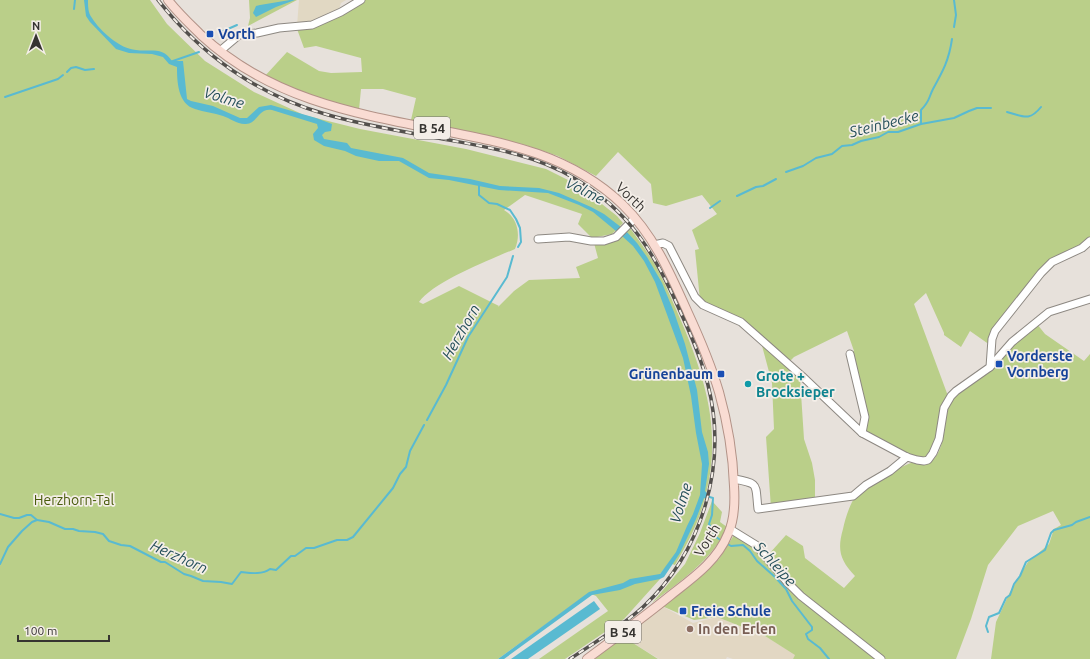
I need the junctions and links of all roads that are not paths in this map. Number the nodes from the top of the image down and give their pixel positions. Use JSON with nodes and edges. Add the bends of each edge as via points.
{"nodes":[{"id":1,"x":168,"y":0,"type":"edge"},
{"id":2,"x":361,"y":0,"type":"edge"},
{"id":3,"x":220,"y":51,"type":"junction"},
{"id":4,"x":635,"y":218,"type":"junction"},
{"id":5,"x":538,"y":239,"type":"dead end"},
{"id":6,"x":1090,"y":241,"type":"edge"},
{"id":7,"x":654,"y":245,"type":"junction"},
{"id":8,"x":1090,"y":299,"type":"edge"},
{"id":9,"x":850,"y":354,"type":"dead end"},
{"id":10,"x":990,"y":367,"type":"junction"},
{"id":11,"x":862,"y":433,"type":"junction"},
{"id":12,"x":907,"y":457,"type":"junction"},
{"id":13,"x":734,"y":479,"type":"junction"},
{"id":14,"x":729,"y":532,"type":"junction"},
{"id":15,"x":587,"y":659,"type":"edge"},
{"id":16,"x":881,"y":659,"type":"edge"}],
"edges":[{"from":1,"to":3,"type":"main road","name":"Vorth","number":"B 54"},
{"from":2,"to":3,"type":"street","via":[[312,25],[239,35]]},
{"from":3,"to":4,"type":"main road","name":"Vorth","number":"B 54","via":[[261,79],[334,107],[495,141],[544,155],[596,183]]},
{"from":4,"to":5,"type":"street","via":[[616,237],[604,240],[591,241],[569,237]]},
{"from":4,"to":7,"type":"main road","name":"Vorth","number":"B 54"},
{"from":6,"to":10,"type":"street","via":[[1082,248],[1052,262],[1016,303],[995,331]]},
{"from":7,"to":11,"type":"street","via":[[663,243],[669,246],[699,303],[741,322]]},
{"from":7,"to":13,"type":"main road","name":"Vorth","number":"B 54","via":[[673,280],[714,377],[726,416]]},
{"from":8,"to":10,"type":"street","via":[[1049,312],[1012,342]]},
{"from":9,"to":11,"type":"street","via":[[865,416]]},
{"from":10,"to":12,"type":"street","via":[[951,396],[944,408],[939,439],[931,458],[921,461]]},
{"from":11,"to":12,"type":"street"},
{"from":12,"to":13,"type":"street","via":[[853,496],[758,509],[756,486],[752,482]]},
{"from":13,"to":14,"type":"main road","name":"Vorth","number":"B 54","via":[[734,513]]},
{"from":14,"to":15,"type":"main road","name":"Vorth","number":"B 54","via":[[715,556],[702,570]]},
{"from":14,"to":16,"type":"street","via":[[756,545],[801,596]]}]}
